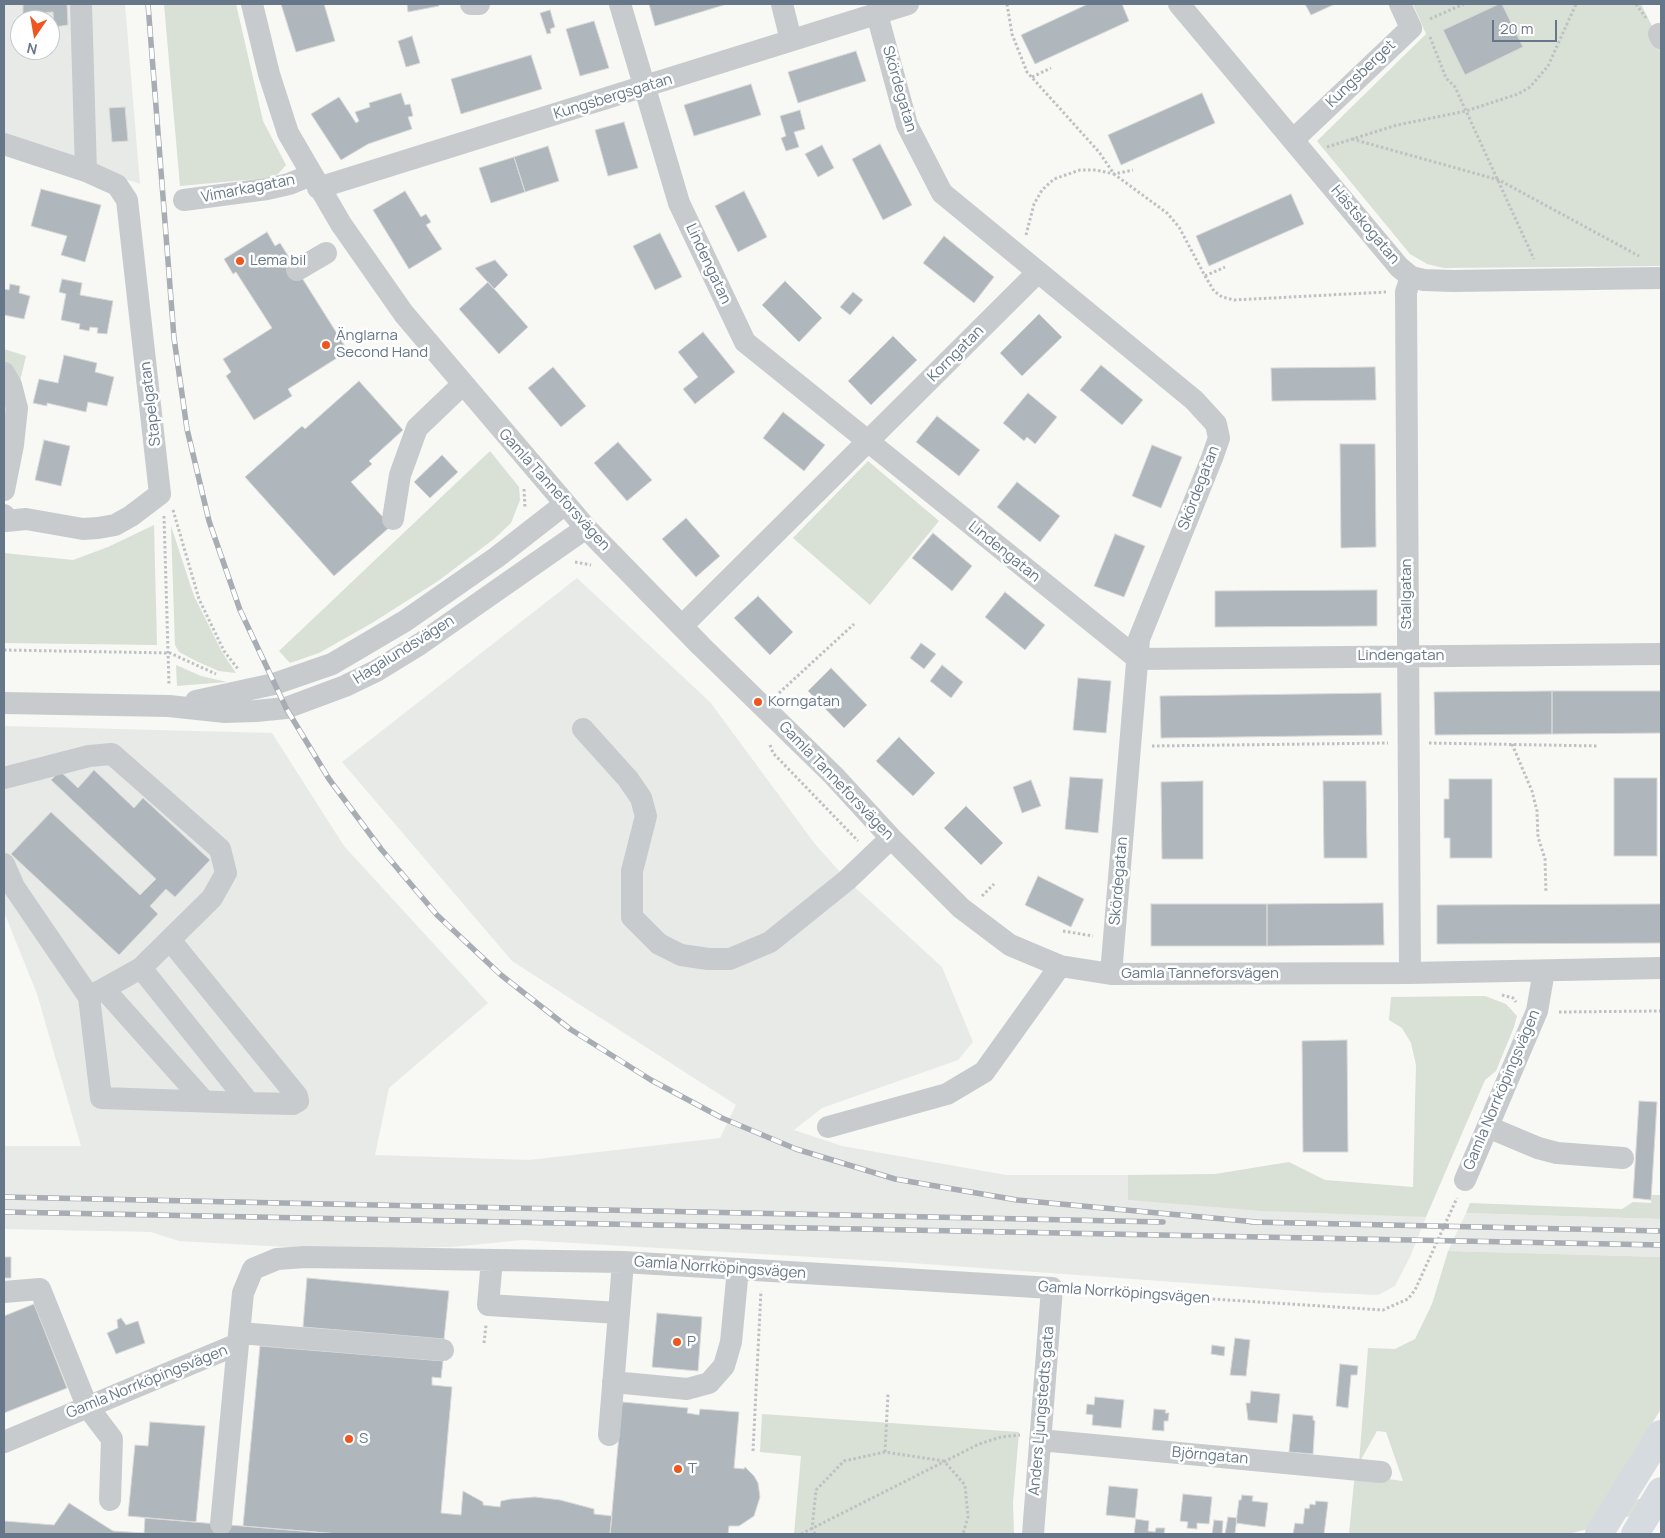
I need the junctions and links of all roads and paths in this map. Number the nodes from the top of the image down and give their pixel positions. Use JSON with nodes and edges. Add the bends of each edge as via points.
{"nodes":[{"id":1,"x":81,"y":4,"type":"edge"},
{"id":2,"x":252,"y":4,"type":"edge"},
{"id":3,"x":471,"y":4,"type":"edge"},
{"id":4,"x":479,"y":4,"type":"edge"},
{"id":5,"x":620,"y":4,"type":"edge"},
{"id":6,"x":782,"y":4,"type":"edge"},
{"id":7,"x":908,"y":4,"type":"edge"},
{"id":8,"x":1007,"y":4,"type":"edge"},
{"id":9,"x":1178,"y":4,"type":"edge"},
{"id":10,"x":1400,"y":4,"type":"edge"},
{"id":11,"x":1464,"y":4,"type":"edge"},
{"id":12,"x":1576,"y":4,"type":"edge"},
{"id":13,"x":1446,"y":12,"type":"dead end"},
{"id":14,"x":877,"y":14,"type":"junction"},
{"id":15,"x":791,"y":40,"type":"junction"},
{"id":16,"x":1436,"y":53,"type":"dead end"},
{"id":17,"x":1051,"y":68,"type":"dead end"},
{"id":18,"x":1032,"y":77,"type":"junction"},
{"id":19,"x":645,"y":87,"type":"junction"},
{"id":20,"x":1466,"y":111,"type":"junction"},
{"id":21,"x":1352,"y":139,"type":"junction"},
{"id":22,"x":4,"y":144,"type":"edge"},
{"id":23,"x":1299,"y":146,"type":"junction"},
{"id":24,"x":1134,"y":170,"type":"dead end"},
{"id":25,"x":86,"y":171,"type":"junction"},
{"id":26,"x":1114,"y":174,"type":"junction"},
{"id":27,"x":1499,"y":180,"type":"junction"},
{"id":28,"x":314,"y":181,"type":"junction"},
{"id":29,"x":184,"y":200,"type":"dead end"},
{"id":30,"x":326,"y":253,"type":"dead end"},
{"id":31,"x":1647,"y":260,"type":"dead end"},
{"id":32,"x":1030,"y":265,"type":"junction"},
{"id":33,"x":1225,"y":267,"type":"dead end"},
{"id":34,"x":297,"y":270,"type":"dead end"},
{"id":35,"x":1205,"y":276,"type":"junction"},
{"id":36,"x":1661,"y":278,"type":"edge"},
{"id":37,"x":1544,"y":280,"type":"junction"},
{"id":38,"x":1409,"y":284,"type":"junction"},
{"id":39,"x":4,"y":373,"type":"edge"},
{"id":40,"x":462,"y":384,"type":"junction"},
{"id":41,"x":867,"y":443,"type":"junction"},
{"id":42,"x":528,"y":463,"type":"junction"},
{"id":43,"x":4,"y":490,"type":"edge"},
{"id":44,"x":160,"y":494,"type":"junction"},
{"id":45,"x":565,"y":504,"type":"junction"},
{"id":46,"x":523,"y":515,"type":"dead end"},
{"id":47,"x":5,"y":518,"type":"edge"},
{"id":48,"x":393,"y":519,"type":"dead end"},
{"id":49,"x":586,"y":528,"type":"junction"},
{"id":50,"x":570,"y":563,"type":"dead end"},
{"id":51,"x":596,"y":567,"type":"dead end"},
{"id":52,"x":854,"y":624,"type":"dead end"},
{"id":53,"x":682,"y":626,"type":"junction"},
{"id":54,"x":4,"y":650,"type":"edge"},
{"id":55,"x":170,"y":653,"type":"junction"},
{"id":56,"x":1661,"y":654,"type":"edge"},
{"id":57,"x":1407,"y":655,"type":"junction"},
{"id":58,"x":1138,"y":659,"type":"junction"},
{"id":59,"x":222,"y":676,"type":"dead end"},
{"id":60,"x":240,"y":677,"type":"dead end"},
{"id":61,"x":771,"y":689,"type":"dead end"},
{"id":62,"x":4,"y":703,"type":"edge"},
{"id":63,"x":169,"y":706,"type":"junction"},
{"id":64,"x":584,"y":729,"type":"dead end"},
{"id":65,"x":769,"y":738,"type":"dead end"},
{"id":66,"x":1408,"y":743,"type":"junction"},
{"id":67,"x":1512,"y":744,"type":"junction"},
{"id":68,"x":1130,"y":746,"type":"junction"},
{"id":69,"x":1599,"y":746,"type":"dead end"},
{"id":70,"x":4,"y":778,"type":"edge"},
{"id":71,"x":891,"y":838,"type":"junction"},
{"id":72,"x":873,"y":856,"type":"junction"},
{"id":73,"x":4,"y":864,"type":"edge"},
{"id":74,"x":994,"y":884,"type":"dead end"},
{"id":75,"x":1546,"y":893,"type":"dead end"},
{"id":76,"x":986,"y":903,"type":"dead end"},
{"id":77,"x":1063,"y":931,"type":"dead end"},
{"id":78,"x":170,"y":940,"type":"junction"},
{"id":79,"x":1114,"y":943,"type":"junction"},
{"id":80,"x":1060,"y":966,"type":"junction"},
{"id":81,"x":141,"y":968,"type":"junction"},
{"id":82,"x":1661,"y":968,"type":"edge"},
{"id":83,"x":1544,"y":970,"type":"junction"},
{"id":84,"x":1410,"y":973,"type":"junction"},
{"id":85,"x":1111,"y":974,"type":"junction"},
{"id":86,"x":96,"y":993,"type":"junction"},
{"id":87,"x":204,"y":1101,"type":"junction"},
{"id":88,"x":249,"y":1103,"type":"junction"},
{"id":89,"x":1488,"y":1126,"type":"junction"},
{"id":90,"x":828,"y":1127,"type":"dead end"},
{"id":91,"x":1623,"y":1158,"type":"dead end"},
{"id":92,"x":1464,"y":1180,"type":"dead end"},
{"id":93,"x":1455,"y":1202,"type":"dead end"},
{"id":94,"x":492,"y":1260,"type":"junction"},
{"id":95,"x":623,"y":1262,"type":"junction"},
{"id":96,"x":738,"y":1269,"type":"junction"},
{"id":97,"x":762,"y":1271,"type":"junction"},
{"id":98,"x":1052,"y":1288,"type":"junction"},
{"id":99,"x":4,"y":1292,"type":"edge"},
{"id":100,"x":619,"y":1313,"type":"junction"},
{"id":101,"x":239,"y":1339,"type":"junction"},
{"id":102,"x":443,"y":1350,"type":"dead end"},
{"id":103,"x":613,"y":1382,"type":"junction"},
{"id":104,"x":888,"y":1394,"type":"dead end"},
{"id":105,"x":87,"y":1406,"type":"junction"},
{"id":106,"x":1661,"y":1434,"type":"edge"},
{"id":107,"x":609,"y":1435,"type":"dead end"},
{"id":108,"x":1040,"y":1437,"type":"junction"},
{"id":109,"x":4,"y":1442,"type":"edge"},
{"id":110,"x":753,"y":1452,"type":"dead end"},
{"id":111,"x":885,"y":1452,"type":"junction"},
{"id":112,"x":944,"y":1461,"type":"junction"},
{"id":113,"x":1381,"y":1472,"type":"dead end"},
{"id":114,"x":1661,"y":1491,"type":"edge"},
{"id":115,"x":110,"y":1500,"type":"dead end"},
{"id":116,"x":220,"y":1524,"type":"dead end"},
{"id":117,"x":812,"y":1529,"type":"junction"},
{"id":118,"x":802,"y":1534,"type":"edge"},
{"id":119,"x":815,"y":1534,"type":"edge"},
{"id":120,"x":963,"y":1534,"type":"edge"},
{"id":121,"x":1033,"y":1534,"type":"edge"},
{"id":122,"x":1599,"y":1534,"type":"edge"},
{"id":123,"x":1635,"y":1534,"type":"edge"}],
"edges":[{"from":1,"to":25,"type":"street"},
{"from":2,"to":28,"type":"street","name":"Gamla Tanneforsvägen","via":[[288,133]]},
{"from":3,"to":4,"type":"street"},
{"from":5,"to":19,"type":"street","name":"Lindengatan"},
{"from":6,"to":15,"type":"street"},
{"from":7,"to":14,"type":"street","name":"Kungsbergsgatan"},
{"from":8,"to":18,"type":"path","via":[[1012,34]]},
{"from":9,"to":23,"type":"street","name":"Hästskogatan"},
{"from":10,"to":23,"type":"street","name":"Kungsberget","via":[[1411,28]]},
{"from":11,"to":13,"type":"path"},
{"from":12,"to":20,"type":"path","via":[[1548,66],[1530,87],[1512,97]]},
{"from":14,"to":15,"type":"street","name":"Kungsbergsgatan"},
{"from":14,"to":32,"type":"street","name":"Skördegatan","via":[[907,126],[942,193]]},
{"from":15,"to":19,"type":"street","name":"Kungsbergsgatan"},
{"from":16,"to":20,"type":"path","via":[[1446,78],[1455,87]]},
{"from":17,"to":18,"type":"path"},
{"from":18,"to":26,"type":"path","via":[[1099,152]]},
{"from":19,"to":28,"type":"street","name":"Kungsbergsgatan"},
{"from":19,"to":41,"type":"street","name":"Lindengatan","via":[[678,203],[745,342]]},
{"from":20,"to":21,"type":"path","via":[[1397,125]]},
{"from":20,"to":27,"type":"path"},
{"from":21,"to":23,"type":"path"},
{"from":21,"to":27,"type":"path"},
{"from":22,"to":25,"type":"street"},
{"from":23,"to":38,"type":"street","name":"Hästskogatan","via":[[1399,267]]},
{"from":24,"to":26,"type":"path"},
{"from":25,"to":44,"type":"street","name":"Stapelgatan","via":[[116,185],[127,200]]},
{"from":26,"to":32,"type":"path","via":[[1080,170],[1054,179],[1042,190],[1029,218]]},
{"from":26,"to":35,"type":"path","via":[[1167,213],[1179,227]]},
{"from":27,"to":31,"type":"path"},
{"from":27,"to":37,"type":"path"},
{"from":28,"to":29,"type":"street","name":"Vimarkagatan"},
{"from":28,"to":40,"type":"street","name":"Gamla Tanneforsvägen","via":[[381,283]]},
{"from":30,"to":34,"type":"street"},
{"from":32,"to":41,"type":"street","name":"Korngatan"},
{"from":32,"to":58,"type":"street","name":"Skördegatan","via":[[1194,400],[1216,424],[1218,438],[1212,458],[1139,639]]},
{"from":33,"to":35,"type":"path"},
{"from":35,"to":38,"type":"path","via":[[1214,291],[1234,300]]},
{"from":36,"to":37,"type":"street","name":"Hästskogatan"},
{"from":37,"to":38,"type":"street","name":"Hästskogatan","via":[[1424,280]]},
{"from":38,"to":57,"type":"street","name":"Stallgatan"},
{"from":39,"to":43,"type":"street","via":[[12,386],[17,408]]},
{"from":40,"to":42,"type":"street","name":"Gamla Tanneforsvägen"},
{"from":40,"to":48,"type":"street","via":[[417,428],[400,475]]},
{"from":41,"to":53,"type":"street","name":"Korngatan"},
{"from":41,"to":58,"type":"street","name":"Lindengatan"},
{"from":42,"to":45,"type":"street","name":"Gamla Tanneforsvägen"},
{"from":42,"to":46,"type":"path","via":[[515,474],[524,487],[526,502]]},
{"from":44,"to":47,"type":"street","via":[[115,525],[98,528],[83,529]]},
{"from":44,"to":55,"type":"path","via":[[165,524]]},
{"from":44,"to":60,"type":"path","via":[[174,512],[199,599]]},
{"from":45,"to":49,"type":"street","name":"Gamla Tanneforsvägen"},
{"from":45,"to":63,"type":"street","name":"Hagalundsvägen","via":[[497,557],[405,621],[332,664],[274,684]]},
{"from":49,"to":53,"type":"street","name":"Gamla Tanneforsvägen"},
{"from":49,"to":63,"type":"street","name":"Hagalundsvägen","via":[[420,644],[345,686],[286,708],[256,712]]},
{"from":50,"to":51,"type":"path","via":[[587,563]]},
{"from":52,"to":61,"type":"path","via":[[777,696]]},
{"from":53,"to":71,"type":"street","name":"Gamla Tanneforsvägen","via":[[828,770]]},
{"from":54,"to":55,"type":"path"},
{"from":55,"to":59,"type":"path"},
{"from":55,"to":63,"type":"path"},
{"from":56,"to":57,"type":"street","name":"Lindengatan"},
{"from":57,"to":58,"type":"street","name":"Lindengatan"},
{"from":57,"to":66,"type":"street","name":"Stallgatan"},
{"from":58,"to":68,"type":"street","name":"Skördegatan"},
{"from":62,"to":63,"type":"street","name":"Hagalundsvägen"},
{"from":64,"to":72,"type":"street","via":[[628,779],[641,798],[646,816],[632,871],[632,917],[659,944],[680,955],[730,959],[770,942]]},
{"from":65,"to":72,"type":"path","via":[[773,753]]},
{"from":66,"to":67,"type":"path"},
{"from":66,"to":68,"type":"path"},
{"from":66,"to":84,"type":"street","name":"Stallgatan"},
{"from":67,"to":69,"type":"path"},
{"from":67,"to":75,"type":"path","via":[[1532,790],[1537,811],[1538,837],[1545,859]]},
{"from":68,"to":79,"type":"street","name":"Skördegatan"},
{"from":70,"to":78,"type":"street","via":[[89,756],[112,754],[220,849],[226,873],[212,898]]},
{"from":71,"to":72,"type":"street"},
{"from":71,"to":80,"type":"street","name":"Gamla Tanneforsvägen","via":[[961,908],[989,930],[1010,945]]},
{"from":73,"to":86,"type":"street","via":[[14,887]]},
{"from":74,"to":76,"type":"path","via":[[980,898]]},
{"from":77,"to":79,"type":"path","via":[[1094,937],[1094,941]]},
{"from":78,"to":81,"type":"street"},
{"from":78,"to":88,"type":"street","via":[[298,1101],[293,1104]]},
{"from":79,"to":85,"type":"street","name":"Skördegatan"},
{"from":80,"to":85,"type":"street","name":"Gamla Tanneforsvägen"},
{"from":80,"to":90,"type":"street","via":[[984,1072],[948,1094]]},
{"from":81,"to":86,"type":"street"},
{"from":81,"to":88,"type":"street"},
{"from":82,"to":83,"type":"street","name":"Gamla Tanneforsvägen"},
{"from":83,"to":84,"type":"street","name":"Gamla Tanneforsvägen"},
{"from":83,"to":89,"type":"street","name":"Gamla Norrköpingsvägen","via":[[1537,1011]]},
{"from":84,"to":85,"type":"street","name":"Gamla Tanneforsvägen"},
{"from":86,"to":87,"type":"street"},
{"from":86,"to":87,"type":"street","via":[[101,1098]]},
{"from":87,"to":88,"type":"street"},
{"from":89,"to":91,"type":"street","via":[[1557,1153]]},
{"from":89,"to":92,"type":"street","name":"Gamla Norrköpingsvägen"},
{"from":93,"to":98,"type":"path","name":"Gamla Norrköpingsvägen","via":[[1415,1290],[1408,1299],[1383,1310]]},
{"from":94,"to":95,"type":"street","name":"Gamla Norrköpingsvägen"},
{"from":94,"to":100,"type":"street","via":[[488,1305]]},
{"from":94,"to":101,"type":"street","name":"Gamla Norrköpingsvägen","via":[[277,1258],[253,1269],[243,1293]]},
{"from":95,"to":96,"type":"street","name":"Gamla Norrköpingsvägen"},
{"from":95,"to":100,"type":"street"},
{"from":96,"to":97,"type":"street","name":"Gamla Norrköpingsvägen"},
{"from":96,"to":103,"type":"street","via":[[732,1342],[724,1366],[709,1383],[687,1389]]},
{"from":97,"to":98,"type":"street","name":"Gamla Norrköpingsvägen"},
{"from":97,"to":110,"type":"path"},
{"from":98,"to":108,"type":"street","name":"Anders Ljungstedts gata"},
{"from":99,"to":105,"type":"street","via":[[40,1289]]},
{"from":100,"to":103,"type":"street"},
{"from":101,"to":102,"type":"street"},
{"from":101,"to":105,"type":"street","name":"Gamla Norrköpingsvägen"},
{"from":101,"to":116,"type":"street"},
{"from":103,"to":107,"type":"street"},
{"from":104,"to":111,"type":"path"},
{"from":105,"to":109,"type":"street","name":"Gamla Norrköpingsvägen"},
{"from":105,"to":115,"type":"street","via":[[112,1439]]},
{"from":106,"to":122,"type":"main road"},
{"from":108,"to":112,"type":"path","via":[[1001,1437]]},
{"from":108,"to":113,"type":"street","name":"Björngatan"},
{"from":108,"to":121,"type":"street","name":"Anders Ljungstedts gata"},
{"from":111,"to":112,"type":"path"},
{"from":111,"to":117,"type":"path","via":[[844,1462],[816,1490]]},
{"from":112,"to":117,"type":"path"},
{"from":112,"to":120,"type":"path","via":[[965,1485],[968,1517]]},
{"from":114,"to":123,"type":"main road"},
{"from":117,"to":118,"type":"path"},
{"from":117,"to":119,"type":"path"}]}
